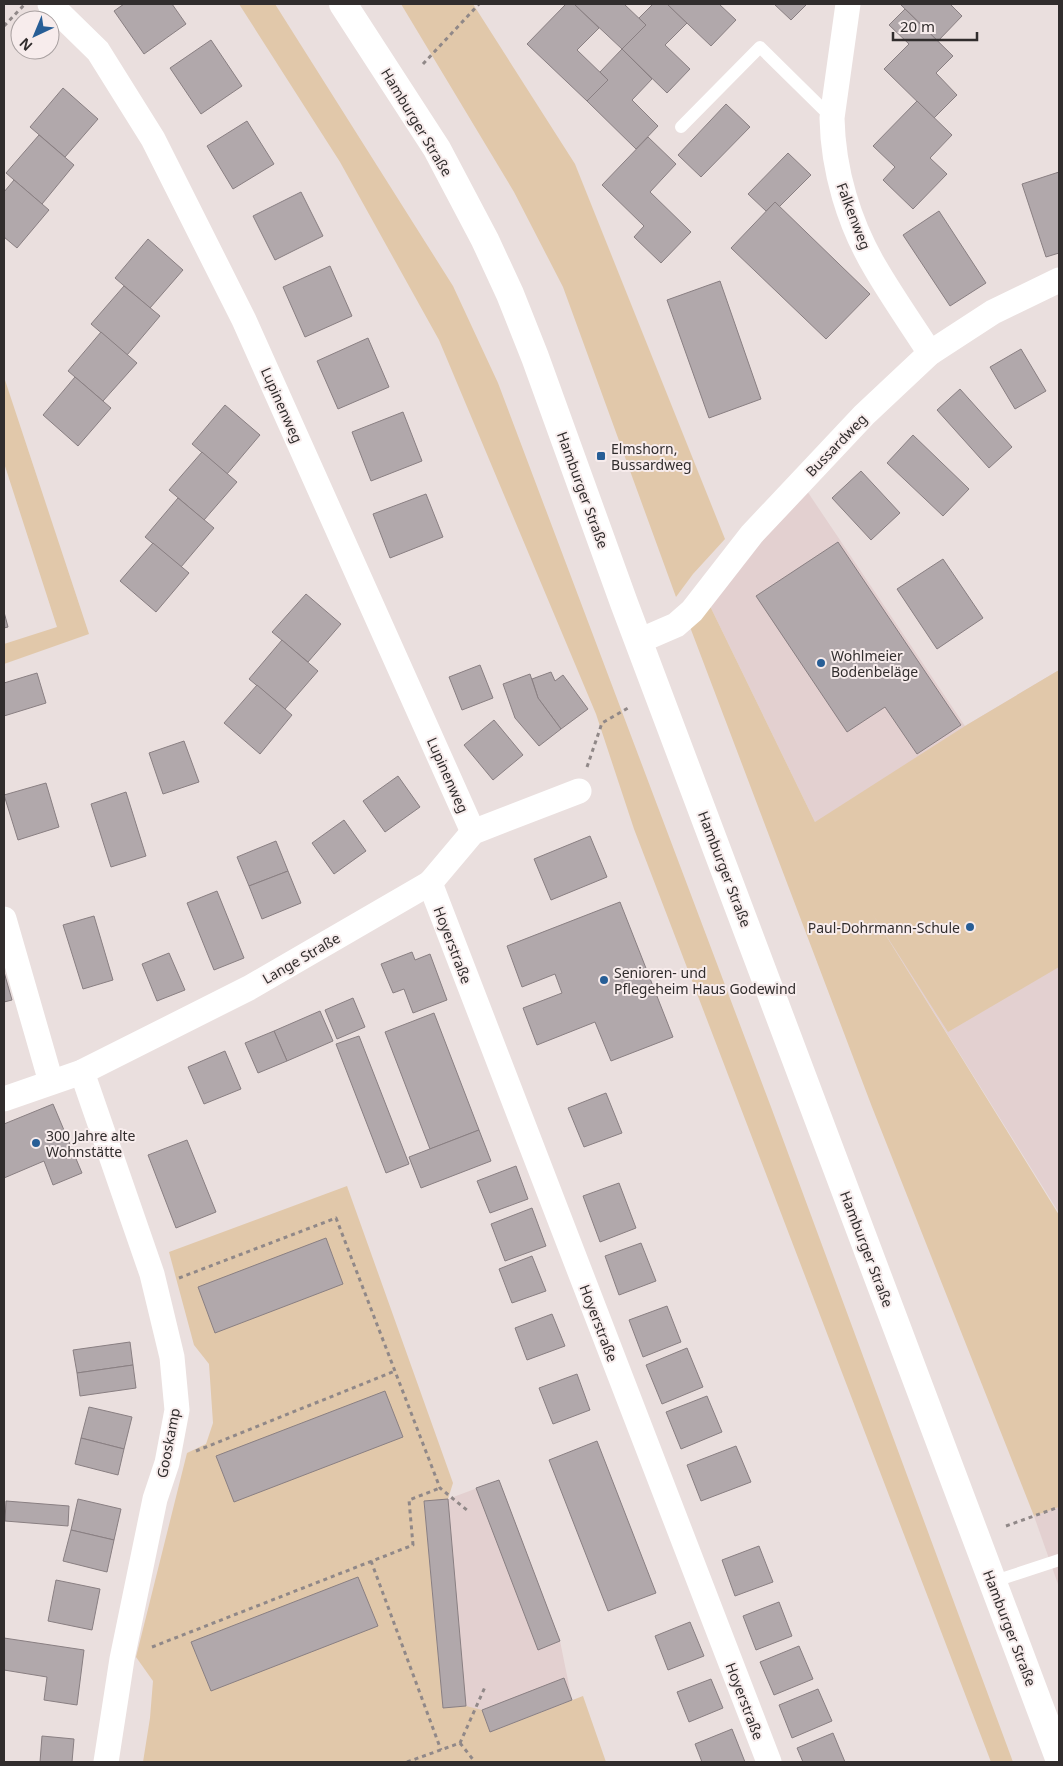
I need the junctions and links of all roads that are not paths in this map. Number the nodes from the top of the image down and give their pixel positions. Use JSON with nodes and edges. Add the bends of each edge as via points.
{"nodes":[{"id":1,"x":50,"y":4,"type":"edge"},
{"id":2,"x":344,"y":4,"type":"edge"},
{"id":3,"x":848,"y":4,"type":"edge"},
{"id":4,"x":832,"y":118,"type":"junction"},
{"id":5,"x":681,"y":127,"type":"dead end"},
{"id":6,"x":1059,"y":280,"type":"edge"},
{"id":7,"x":930,"y":353,"type":"junction"},
{"id":8,"x":639,"y":641,"type":"junction"},
{"id":9,"x":579,"y":791,"type":"road end"},
{"id":10,"x":473,"y":832,"type":"junction"},
{"id":11,"x":430,"y":883,"type":"junction"},
{"id":12,"x":4,"y":919,"type":"edge"},
{"id":13,"x":82,"y":1072,"type":"junction"},
{"id":14,"x":51,"y":1082,"type":"junction"},
{"id":15,"x":4,"y":1099,"type":"edge"},
{"id":16,"x":1059,"y":1561,"type":"edge"},
{"id":17,"x":992,"y":1582,"type":"junction"},
{"id":18,"x":1059,"y":1758,"type":"edge"},
{"id":19,"x":106,"y":1762,"type":"edge"},
{"id":20,"x":769,"y":1762,"type":"edge"}],
"edges":[{"from":1,"to":10,"type":"street","name":"Lupinenweg","via":[[98,51],[153,139],[244,320]]},
{"from":2,"to":8,"type":"main road","name":"Hamburger Straße","via":[[436,149],[485,240],[535,357]]},
{"from":3,"to":4,"type":"street","name":"Falkenweg"},
{"from":4,"to":5,"type":"lane","via":[[760,47]]},
{"from":4,"to":7,"type":"street","name":"Falkenweg","via":[[836,164],[854,223],[875,268]]},
{"from":6,"to":7,"type":"street","name":"Bussardweg","via":[[993,312]]},
{"from":7,"to":8,"type":"street","name":"Bussardweg","via":[[864,415],[752,534],[692,611],[676,625]]},
{"from":8,"to":17,"type":"main road","name":"Hamburger Straße"},
{"from":9,"to":10,"type":"street","name":"Lange Straße"},
{"from":10,"to":11,"type":"street","name":"Lange Straße"},
{"from":11,"to":13,"type":"street","name":"Lange Straße","via":[[249,988]]},
{"from":11,"to":20,"type":"street","name":"Hoyerstraße"},
{"from":12,"to":14,"type":"street"},
{"from":13,"to":14,"type":"street","name":"Lange Straße"},
{"from":13,"to":19,"type":"street","name":"Gooskamp","via":[[155,1287],[172,1357],[177,1410],[168,1463],[156,1498],[122,1659]]},
{"from":14,"to":15,"type":"street","name":"Lange Straße"},
{"from":16,"to":17,"type":"lane"},
{"from":17,"to":18,"type":"main road","name":"Hamburger Straße"}]}
